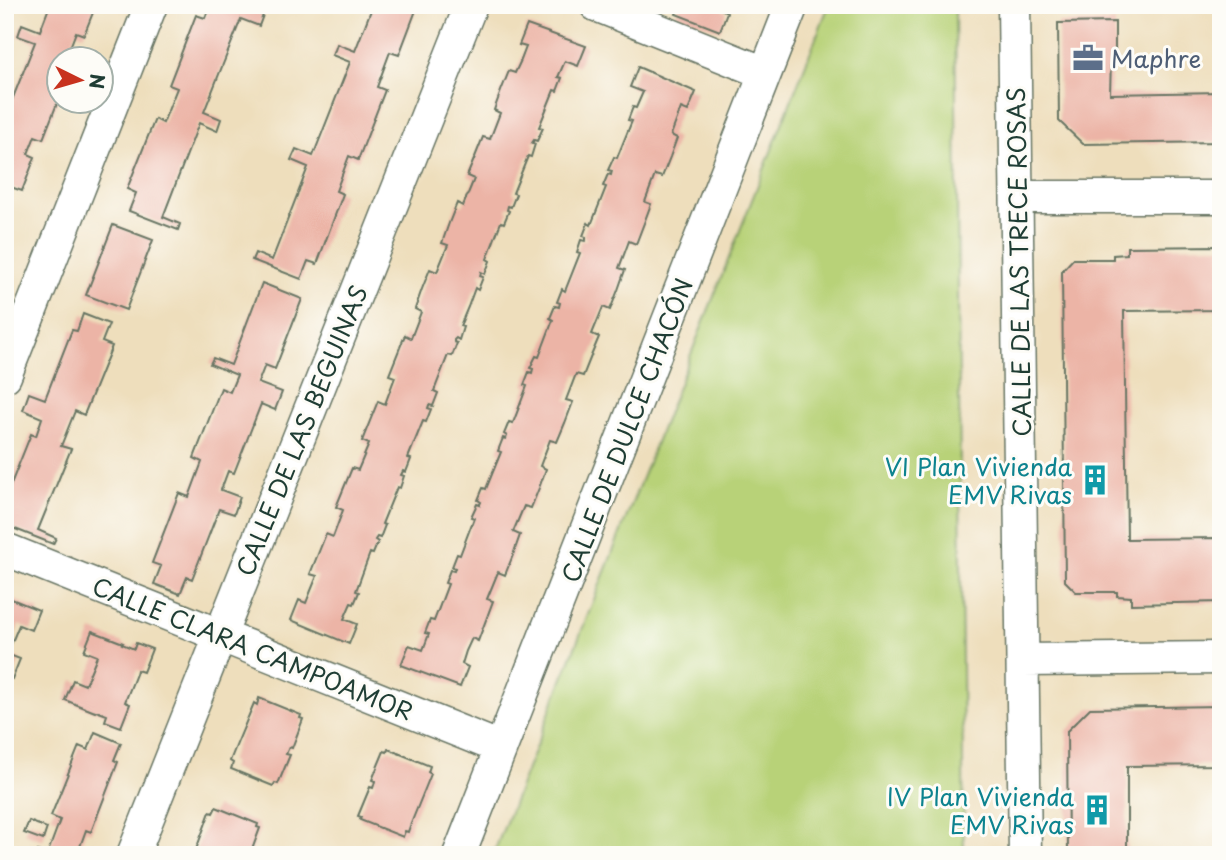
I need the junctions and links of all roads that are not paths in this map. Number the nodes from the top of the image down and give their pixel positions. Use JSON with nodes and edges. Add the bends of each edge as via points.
{"nodes":[{"id":1,"x":151,"y":5,"type":"edge"},
{"id":2,"x":471,"y":5,"type":"edge"},
{"id":3,"x":596,"y":5,"type":"edge"},
{"id":4,"x":792,"y":5,"type":"edge"},
{"id":5,"x":1014,"y":5,"type":"edge"},
{"id":6,"x":765,"y":73,"type":"junction"},
{"id":7,"x":1017,"y":197,"type":"junction"},
{"id":8,"x":1221,"y":197,"type":"edge"},
{"id":9,"x":5,"y":376,"type":"edge"},
{"id":10,"x":5,"y":549,"type":"edge"},
{"id":11,"x":220,"y":635,"type":"junction"},
{"id":12,"x":1221,"y":658,"type":"edge"},
{"id":13,"x":1023,"y":660,"type":"junction"},
{"id":14,"x":501,"y":748,"type":"junction"},
{"id":15,"x":133,"y":855,"type":"edge"},
{"id":16,"x":459,"y":855,"type":"edge"},
{"id":17,"x":1025,"y":855,"type":"edge"}],
"edges":[{"from":1,"to":9,"type":"street"},
{"from":2,"to":11,"type":"street","name":"CALLE DE LAS BEGUINAS"},
{"from":3,"to":6,"type":"street"},
{"from":4,"to":6,"type":"street","name":"CALLE DE DULCE CHACÓN"},
{"from":5,"to":7,"type":"street","name":"CALLE DE LAS TRECE ROSAS"},
{"from":6,"to":14,"type":"street","name":"CALLE DE DULCE CHACÓN"},
{"from":7,"to":8,"type":"street"},
{"from":7,"to":13,"type":"street","name":"CALLE DE LAS TRECE ROSAS"},
{"from":10,"to":11,"type":"street","name":"CALLE CLARA CAMPOAMOR"},
{"from":11,"to":14,"type":"street","name":"CALLE CLARA CAMPOAMOR"},
{"from":11,"to":15,"type":"street","name":"CALLE DE LAS BEGUINAS"},
{"from":12,"to":13,"type":"street"},
{"from":13,"to":17,"type":"street","name":"CALLE DE LAS TRECE ROSAS"},
{"from":14,"to":16,"type":"street","name":"CALLE DE DULCE CHACÓN"}]}
